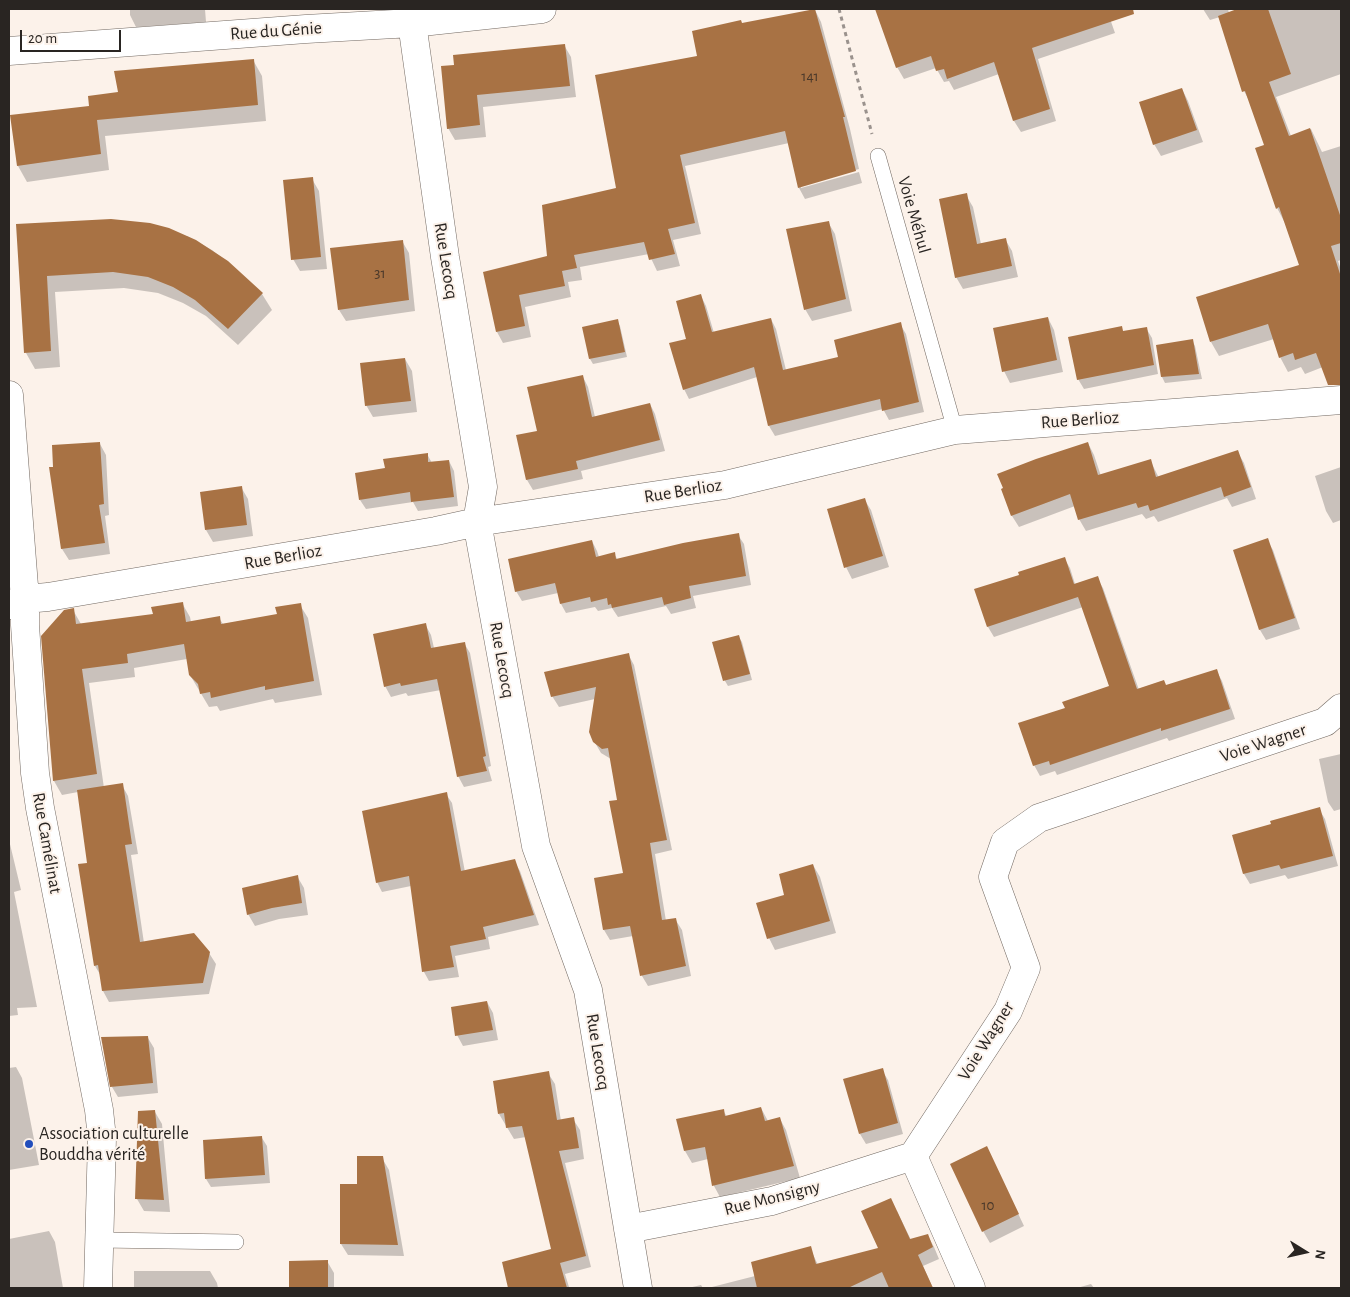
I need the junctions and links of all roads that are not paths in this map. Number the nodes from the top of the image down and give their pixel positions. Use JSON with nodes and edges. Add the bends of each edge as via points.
{"nodes":[{"id":1,"x":542,"y":9,"type":"edge"},
{"id":2,"x":412,"y":23,"type":"junction"},
{"id":3,"x":9,"y":51,"type":"edge"},
{"id":4,"x":878,"y":156,"type":"road end"},
{"id":5,"x":9,"y":395,"type":"edge"},
{"id":6,"x":1341,"y":400,"type":"edge"},
{"id":7,"x":955,"y":430,"type":"junction"},
{"id":8,"x":477,"y":522,"type":"junction"},
{"id":9,"x":17,"y":602,"type":"edge"},
{"id":10,"x":1341,"y":708,"type":"edge"},
{"id":11,"x":913,"y":1156,"type":"junction"},
{"id":12,"x":628,"y":1230,"type":"junction"},
{"id":13,"x":100,"y":1240,"type":"junction"},
{"id":14,"x":236,"y":1242,"type":"dead end"},
{"id":15,"x":98,"y":1288,"type":"edge"},
{"id":16,"x":638,"y":1288,"type":"edge"},
{"id":17,"x":971,"y":1288,"type":"edge"}],
"edges":[{"from":1,"to":2,"type":"street","name":"Rue du Génie"},
{"from":2,"to":3,"type":"street","name":"Rue du Génie"},
{"from":2,"to":8,"type":"street","name":"Rue Lecocq","via":[[482,487]]},
{"from":4,"to":7,"type":"lane","name":"Voie Méhul"},
{"from":5,"to":9,"type":"street","name":"Rue Camélinat"},
{"from":6,"to":7,"type":"street","name":"Rue Berlioz"},
{"from":7,"to":8,"type":"street","name":"Rue Berlioz","via":[[725,485]]},
{"from":8,"to":9,"type":"street","name":"Rue Berlioz"},
{"from":8,"to":12,"type":"street","name":"Rue Lecocq","via":[[536,846],[588,990]]},
{"from":9,"to":13,"type":"street","name":"Rue Camélinat","via":[[25,625],[40,808],[99,1110],[102,1138]]},
{"from":10,"to":11,"type":"street","name":"Voie Wagner","via":[[1325,722],[1039,818],[1005,842],[993,876],[1026,968],[1008,1011]]},
{"from":11,"to":12,"type":"street","name":"Rue Monsigny","via":[[772,1201]]},
{"from":11,"to":17,"type":"street"},
{"from":12,"to":16,"type":"street","name":"Rue Lecocq"},
{"from":13,"to":14,"type":"lane"},
{"from":13,"to":15,"type":"street","name":"Rue Camélinat"}]}
